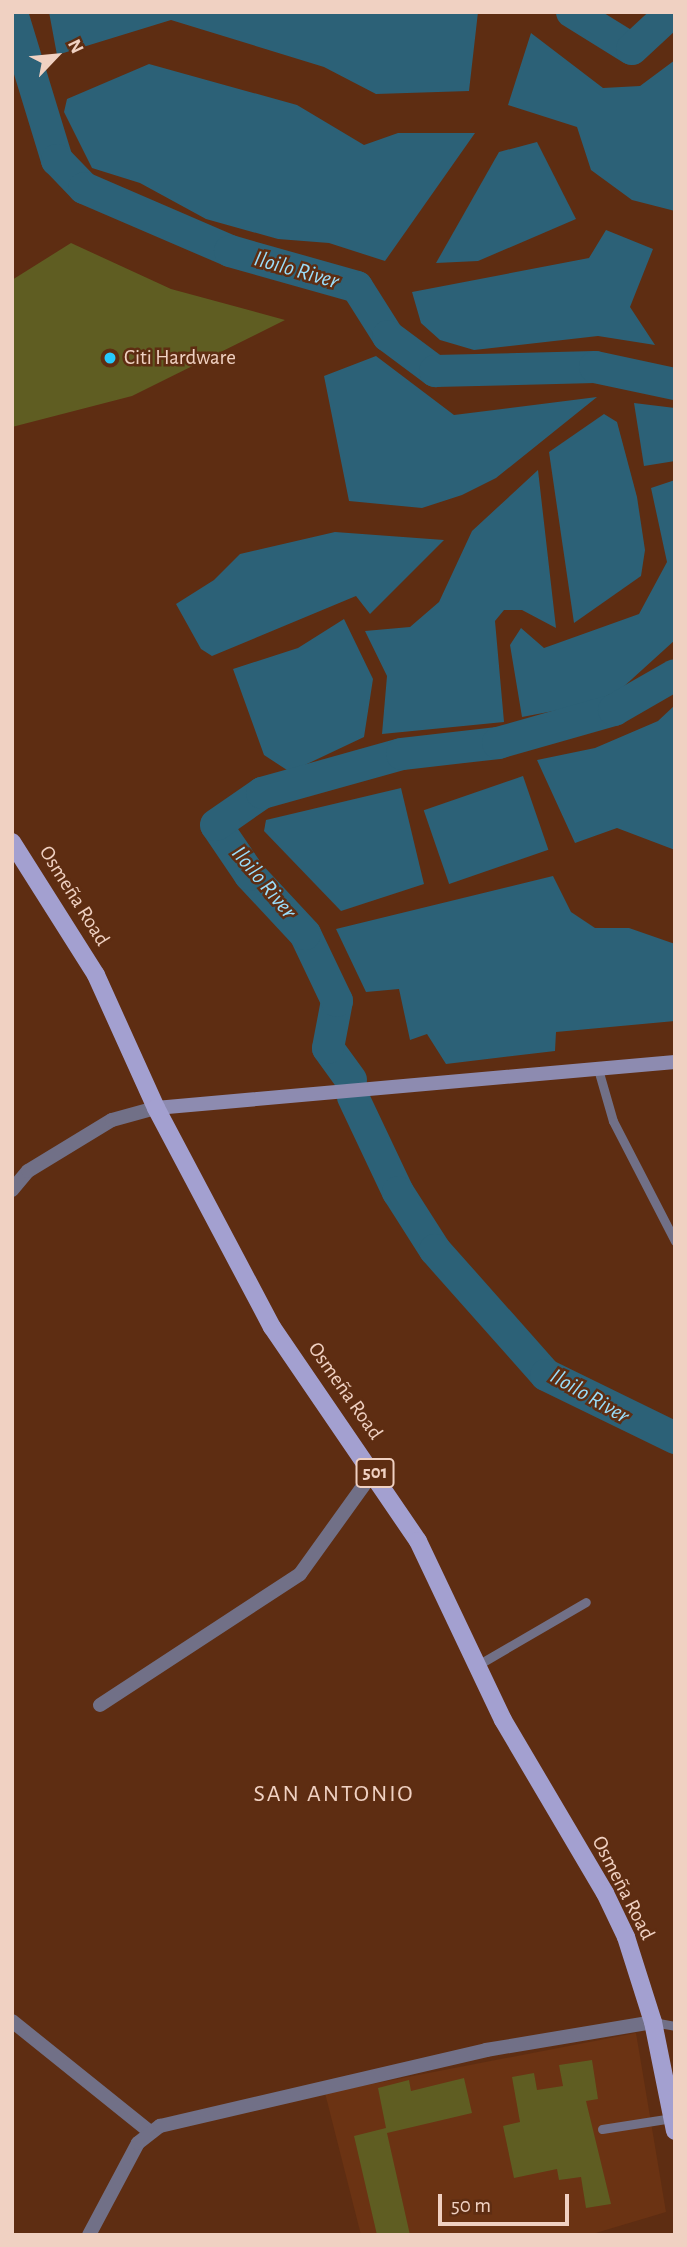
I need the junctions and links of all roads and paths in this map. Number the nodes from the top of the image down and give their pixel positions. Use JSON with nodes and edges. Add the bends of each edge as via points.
{"nodes":[{"id":1,"x":12,"y":842,"type":"edge"},
{"id":2,"x":675,"y":1062,"type":"edge"},
{"id":3,"x":598,"y":1069,"type":"junction"},
{"id":4,"x":156,"y":1108,"type":"junction"},
{"id":5,"x":12,"y":1190,"type":"edge"},
{"id":6,"x":675,"y":1241,"type":"edge"},
{"id":7,"x":374,"y":1471,"type":"junction"},
{"id":8,"x":586,"y":1602,"type":"dead end"},
{"id":9,"x":476,"y":1666,"type":"junction"},
{"id":10,"x":100,"y":1705,"type":"dead end"},
{"id":11,"x":12,"y":2021,"type":"edge"},
{"id":12,"x":653,"y":2022,"type":"junction"},
{"id":13,"x":675,"y":2026,"type":"edge"},
{"id":14,"x":673,"y":2125,"type":"edge"},
{"id":15,"x":601,"y":2129,"type":"dead end"},
{"id":16,"x":149,"y":2131,"type":"junction"},
{"id":17,"x":89,"y":2235,"type":"edge"}],
"edges":[{"from":1,"to":4,"type":"main road","name":"Osmeña Road","number":"501","via":[[96,975]]},
{"from":2,"to":3,"type":"street"},
{"from":3,"to":4,"type":"street"},
{"from":3,"to":6,"type":"lane","via":[[613,1121]]},
{"from":4,"to":5,"type":"street","via":[[112,1120],[28,1171]]},
{"from":4,"to":7,"type":"main road","name":"Osmeña Road","number":"501","via":[[272,1327]]},
{"from":7,"to":9,"type":"main road","name":"Osmeña Road","number":"501","via":[[418,1541]]},
{"from":7,"to":10,"type":"street","via":[[300,1574]]},
{"from":8,"to":9,"type":"lane"},
{"from":9,"to":12,"type":"main road","name":"Osmeña Road","number":"501","via":[[605,1894],[626,1937]]},
{"from":11,"to":16,"type":"street"},
{"from":12,"to":13,"type":"lane"},
{"from":12,"to":14,"type":"main road","name":"Osmeña Road","number":"501"},
{"from":12,"to":16,"type":"street","via":[[486,2050]]},
{"from":14,"to":15,"type":"lane"},
{"from":16,"to":17,"type":"street"}]}
